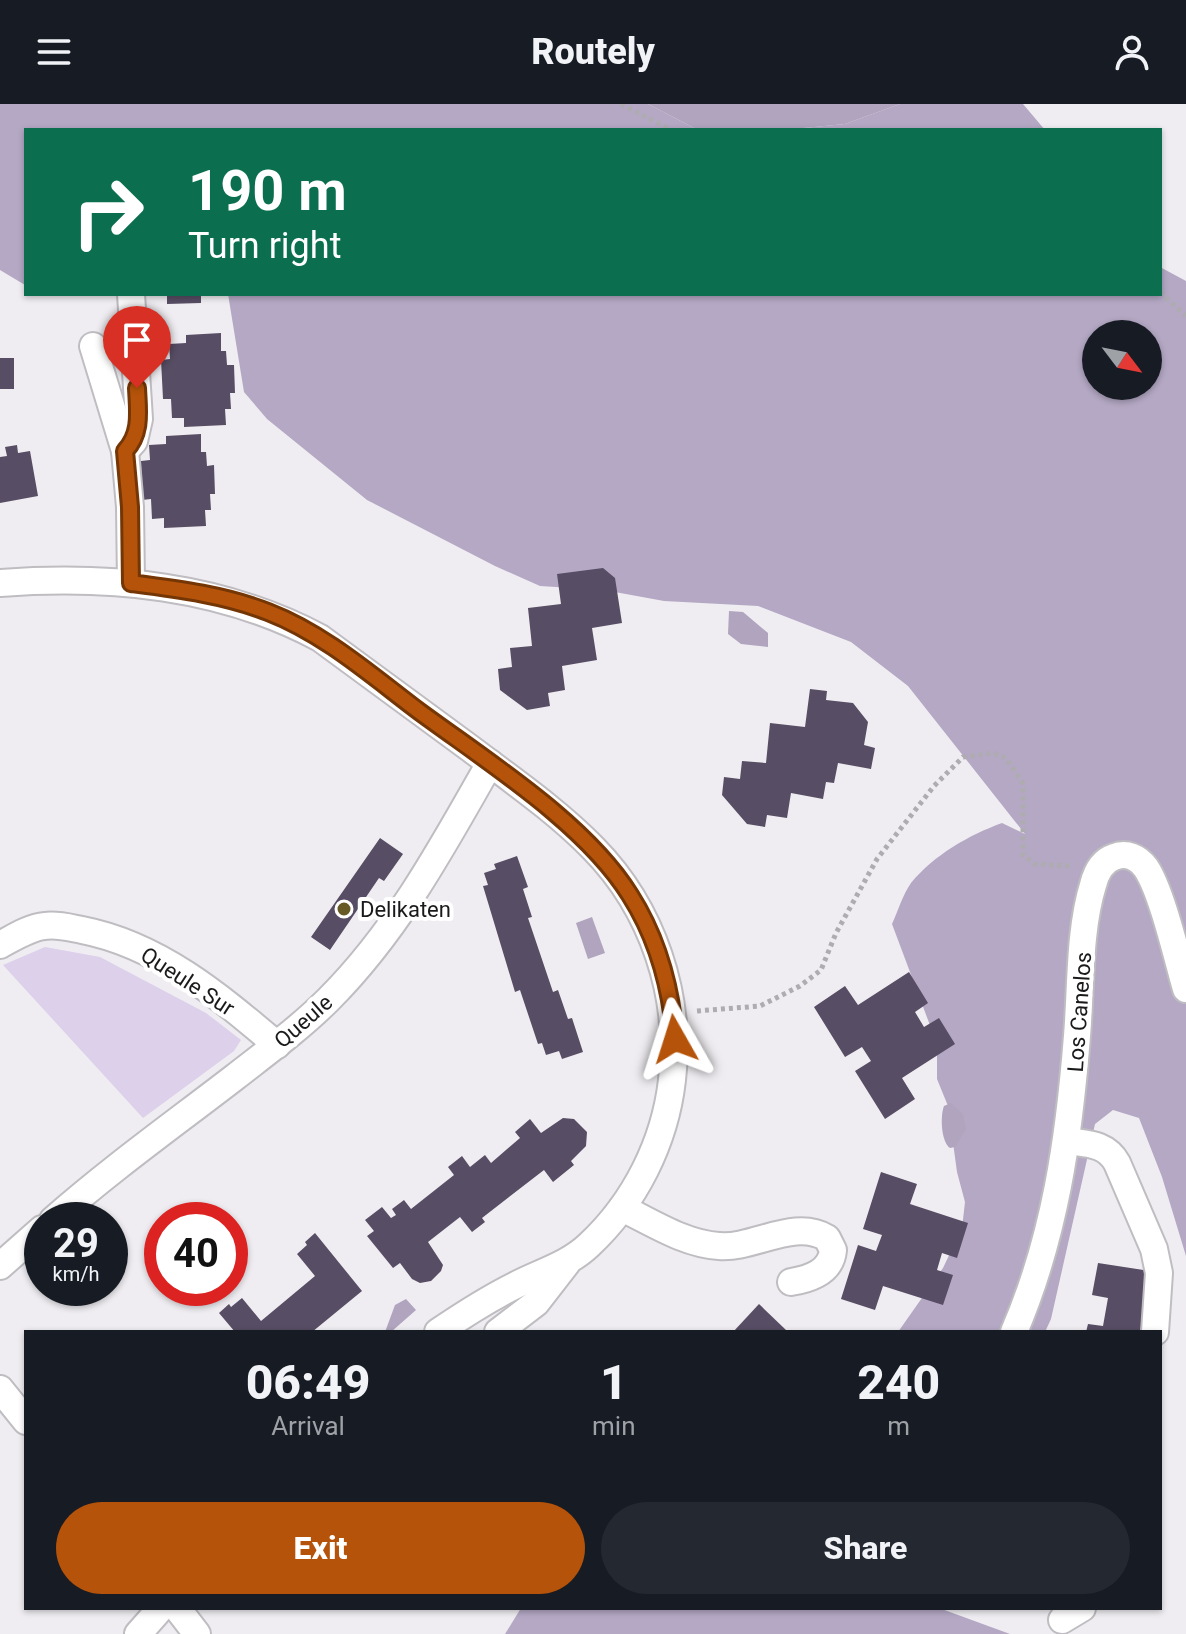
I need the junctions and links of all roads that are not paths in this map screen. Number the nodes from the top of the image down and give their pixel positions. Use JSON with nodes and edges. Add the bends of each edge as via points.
{"nodes":[{"id":1,"x":131,"y":296,"type":"edge"},
{"id":2,"x":93,"y":346,"type":"dead end"},
{"id":3,"x":125,"y":451,"type":"junction"},
{"id":4,"x":0,"y":583,"type":"edge"},
{"id":5,"x":131,"y":583,"type":"junction"},
{"id":6,"x":490,"y":763,"type":"junction"},
{"id":7,"x":0,"y":945,"type":"edge"},
{"id":8,"x":1186,"y":989,"type":"edge"},
{"id":9,"x":277,"y":1045,"type":"junction"},
{"id":10,"x":1067,"y":1141,"type":"junction"},
{"id":11,"x":75,"y":1202,"type":"edge"},
{"id":12,"x":622,"y":1208,"type":"junction"},
{"id":13,"x":24,"y":1245,"type":"edge"},
{"id":14,"x":567,"y":1263,"type":"junction"},
{"id":15,"x":0,"y":1266,"type":"edge"},
{"id":16,"x":791,"y":1282,"type":"dead end"},
{"id":17,"x":441,"y":1330,"type":"edge"},
{"id":18,"x":501,"y":1330,"type":"edge"},
{"id":19,"x":1015,"y":1330,"type":"edge"},
{"id":20,"x":1155,"y":1330,"type":"edge"},
{"id":21,"x":0,"y":1389,"type":"edge"},
{"id":22,"x":24,"y":1419,"type":"edge"},
{"id":23,"x":159,"y":1610,"type":"edge"},
{"id":24,"x":179,"y":1610,"type":"edge"},
{"id":25,"x":138,"y":1634,"type":"edge"},
{"id":26,"x":197,"y":1634,"type":"edge"}],
"edges":[{"from":1,"to":3,"type":"street","via":[[139,419],[134,441]]},
{"from":2,"to":3,"type":"street"},
{"from":3,"to":5,"type":"street"},
{"from":4,"to":5,"type":"street"},
{"from":5,"to":6,"type":"street","via":[[241,603],[293,623]]},
{"from":6,"to":9,"type":"street","name":"Queule","via":[[381,940],[330,999]]},
{"from":6,"to":12,"type":"street","via":[[577,832],[611,868],[654,942],[667,982],[674,1065],[665,1118]]},
{"from":7,"to":9,"type":"street","name":"Queule Sur","via":[[45,926],[130,944],[200,983]]},
{"from":8,"to":10,"type":"street","name":"Los Canelos","via":[[1145,867],[1131,856],[1107,860],[1092,887]]},
{"from":9,"to":11,"type":"street","name":"Queule"},
{"from":10,"to":19,"type":"street","name":"Los Canelos","via":[[1044,1249]]},
{"from":10,"to":20,"type":"street","via":[[1100,1146],[1117,1163],[1154,1249],[1159,1273]]},
{"from":12,"to":14,"type":"street"},
{"from":12,"to":16,"type":"street","via":[[707,1245],[739,1246],[806,1232],[827,1238],[833,1250],[830,1263],[816,1275]]},
{"from":13,"to":15,"type":"street"},
{"from":14,"to":17,"type":"street","via":[[495,1295]]},
{"from":14,"to":18,"type":"street","via":[[536,1303]]},
{"from":21,"to":22,"type":"street"},
{"from":23,"to":25,"type":"street"},
{"from":24,"to":26,"type":"street"}]}
